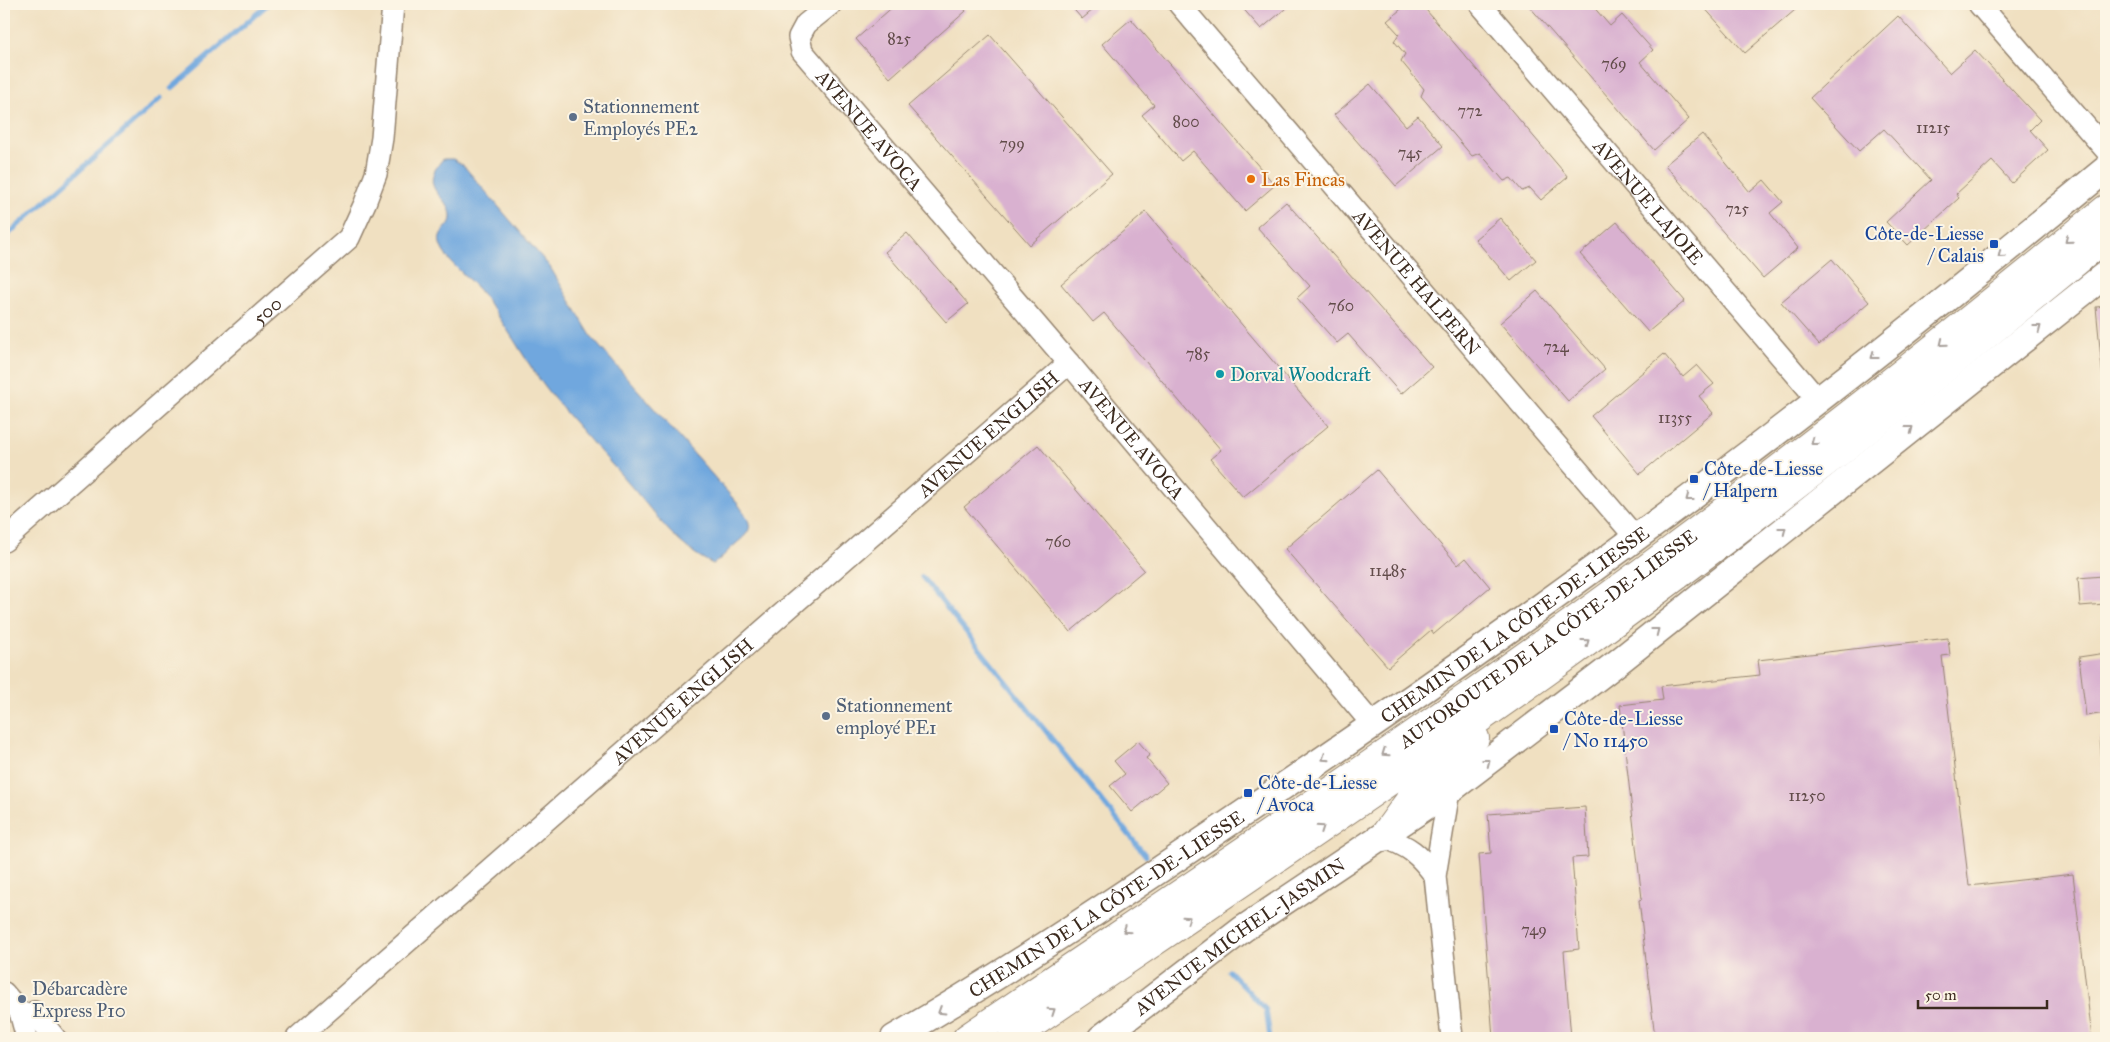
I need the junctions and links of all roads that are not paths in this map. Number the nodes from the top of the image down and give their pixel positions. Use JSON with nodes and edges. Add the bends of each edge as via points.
{"nodes":[{"id":1,"x":393,"y":4,"type":"edge"},
{"id":2,"x":831,"y":4,"type":"edge"},
{"id":3,"x":1179,"y":4,"type":"edge"},
{"id":4,"x":1480,"y":4,"type":"edge"},
{"id":5,"x":1979,"y":4,"type":"edge"},
{"id":6,"x":2106,"y":150,"type":"edge"},
{"id":7,"x":2106,"y":168,"type":"edge"},
{"id":8,"x":2106,"y":209,"type":"edge"},
{"id":9,"x":2106,"y":237,"type":"edge"},
{"id":10,"x":2106,"y":274,"type":"edge"},
{"id":11,"x":1069,"y":363,"type":"junction"},
{"id":12,"x":1818,"y":400,"type":"junction"},
{"id":13,"x":1636,"y":538,"type":"junction"},
{"id":14,"x":4,"y":541,"type":"edge"},
{"id":15,"x":1546,"y":671,"type":"junction"},
{"id":16,"x":1373,"y":725,"type":"junction"},
{"id":17,"x":1449,"y":791,"type":"junction"},
{"id":18,"x":1382,"y":837,"type":"junction"},
{"id":19,"x":1435,"y":876,"type":"junction"},
{"id":20,"x":4,"y":993,"type":"edge"},
{"id":21,"x":34,"y":1012,"type":"dead end"},
{"id":22,"x":27,"y":1038,"type":"edge"},
{"id":23,"x":55,"y":1038,"type":"edge"},
{"id":24,"x":297,"y":1038,"type":"edge"},
{"id":25,"x":894,"y":1038,"type":"edge"},
{"id":26,"x":967,"y":1038,"type":"edge"},
{"id":27,"x":1012,"y":1038,"type":"edge"},
{"id":28,"x":1100,"y":1038,"type":"edge"},
{"id":29,"x":1452,"y":1038,"type":"edge"}],
"edges":[{"from":1,"to":14,"type":"street","name":"500","via":[[376,174],[349,238]]},
{"from":2,"to":11,"type":"street","name":"AVENUE AVOCA","via":[[806,24],[799,37],[802,51]]},
{"from":3,"to":13,"type":"street","name":"AVENUE HALPERN"},
{"from":4,"to":12,"type":"street","name":"AVENUE LAJOIE"},
{"from":5,"to":6,"type":"street"},
{"from":7,"to":12,"type":"main road","name":"CHEMIN DE LA CÔTE-DE-LIESSE","one_way":true,"via":[[1962,288]]},
{"from":8,"to":26,"type":"highway","name":"AUTOROUTE DE LA CÔTE-DE-LIESSE","one_way":true,"via":[[1910,368],[1658,560],[1472,693]]},
{"from":15,"to":9,"type":"highway","name":"AUTOROUTE DE LA CÔTE-DE-LIESSE","one_way":true,"via":[[1818,470]]},
{"from":17,"to":10,"type":"main road","one_way":true,"via":[[1618,662]]},
{"from":11,"to":16,"type":"street","name":"AVENUE AVOCA"},
{"from":11,"to":24,"type":"street","name":"AVENUE ENGLISH"},
{"from":12,"to":13,"type":"main road","name":"CHEMIN DE LA CÔTE-DE-LIESSE","one_way":true},
{"from":13,"to":16,"type":"main road","name":"CHEMIN DE LA CÔTE-DE-LIESSE"},
{"from":15,"to":18,"type":"highway","via":[[1417,790]]},
{"from":27,"to":15,"type":"highway","name":"AUTOROUTE DE LA CÔTE-DE-LIESSE","one_way":true},
{"from":16,"to":25,"type":"main road","name":"CHEMIN DE LA CÔTE-DE-LIESSE","one_way":true,"via":[[1048,945]]},
{"from":17,"to":18,"type":"main road"},
{"from":17,"to":19,"type":"street"},
{"from":18,"to":19,"type":"street","via":[[1413,851]]},
{"from":18,"to":28,"type":"main road","name":"AVENUE MICHEL-JASMIN","via":[[1243,929]]},
{"from":19,"to":29,"type":"street"},
{"from":20,"to":22,"type":"street","via":[[20,1012]]},
{"from":21,"to":23,"type":"street"}]}
